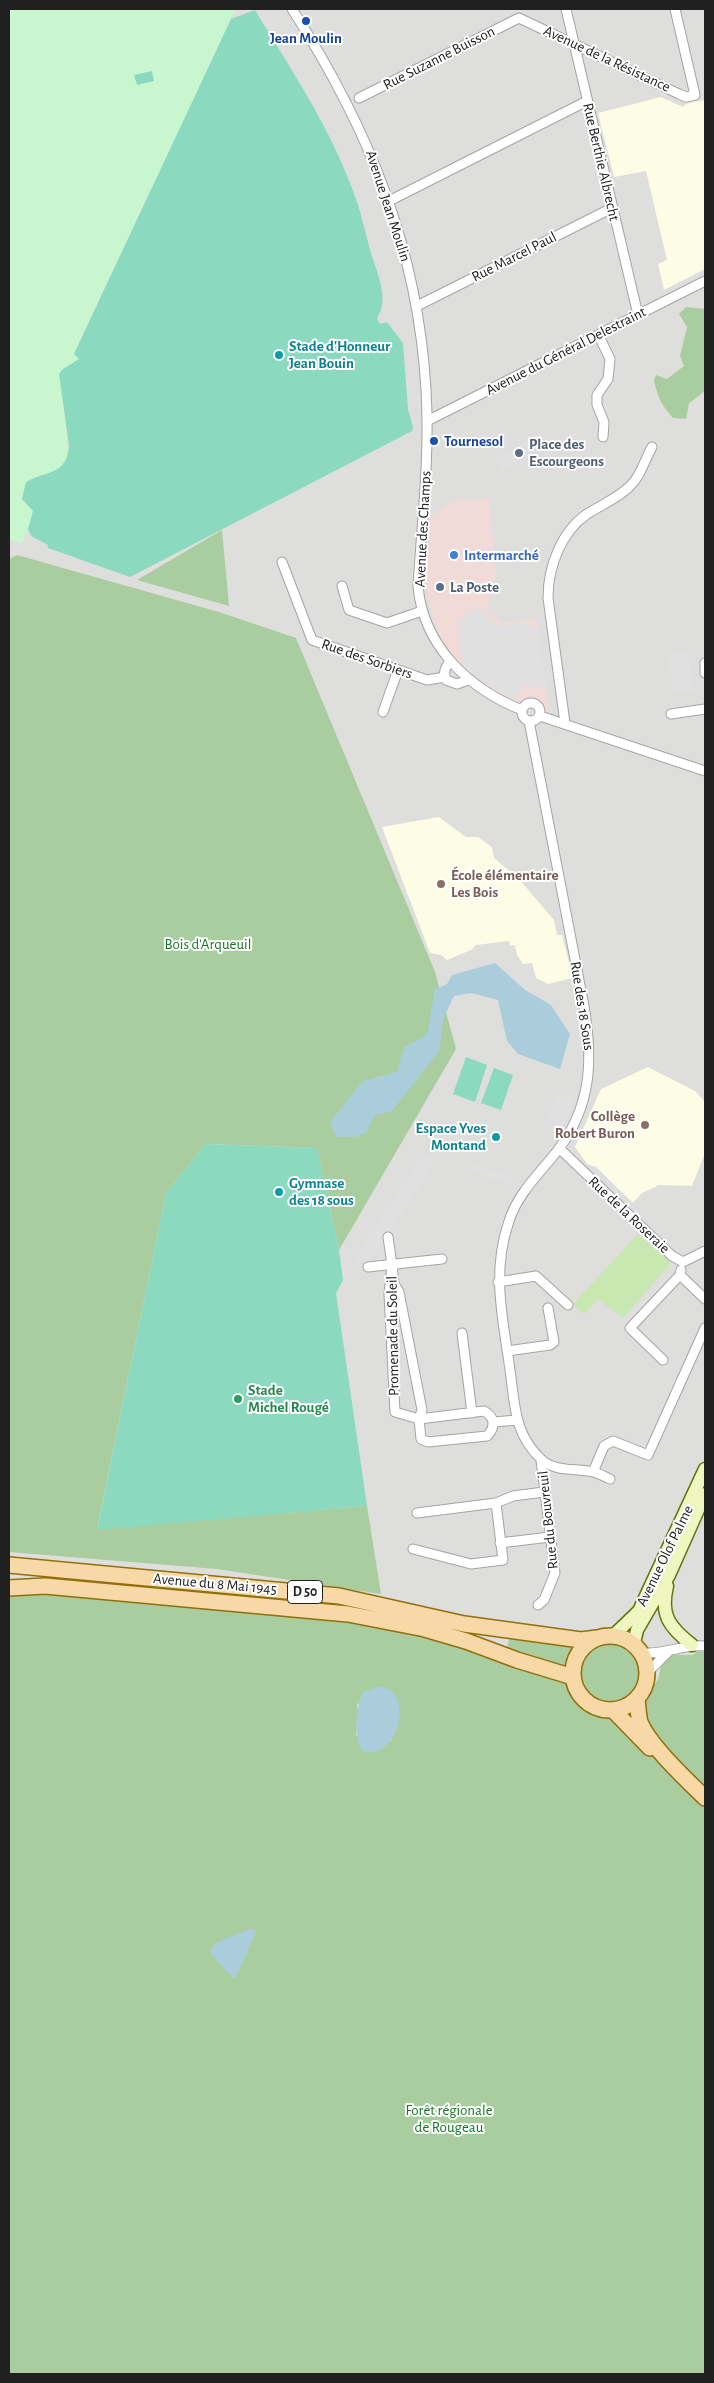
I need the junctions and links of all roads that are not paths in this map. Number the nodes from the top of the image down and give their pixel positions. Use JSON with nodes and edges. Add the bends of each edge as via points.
{"nodes":[{"id":1,"x":292,"y":9,"type":"edge"},
{"id":2,"x":566,"y":9,"type":"edge"},
{"id":3,"x":674,"y":9,"type":"edge"},
{"id":4,"x":519,"y":18,"type":"joint"},
{"id":5,"x":574,"y":44,"type":"junction"},
{"id":6,"x":359,"y":98,"type":"dead end"},
{"id":7,"x":587,"y":101,"type":"junction"},
{"id":8,"x":389,"y":201,"type":"junction"},
{"id":9,"x":612,"y":208,"type":"junction"},
{"id":10,"x":705,"y":281,"type":"edge"},
{"id":11,"x":416,"y":306,"type":"junction"},
{"id":12,"x":638,"y":315,"type":"junction"},
{"id":13,"x":599,"y":336,"type":"junction"},
{"id":14,"x":427,"y":421,"type":"junction"},
{"id":15,"x":603,"y":437,"type":"dead end"},
{"id":16,"x":652,"y":447,"type":"dead end"},
{"id":17,"x":282,"y":562,"type":"dead end"},
{"id":18,"x":342,"y":586,"type":"dead end"},
{"id":19,"x":422,"y":611,"type":"junction"},
{"id":20,"x":450,"y":661,"type":"junction"},
{"id":21,"x":398,"y":670,"type":"junction"},
{"id":22,"x":445,"y":677,"type":"junction"},
{"id":23,"x":468,"y":680,"type":"junction"},
{"id":24,"x":705,"y":709,"type":"edge"},
{"id":25,"x":522,"y":710,"type":"junction"},
{"id":26,"x":382,"y":712,"type":"dead end"},
{"id":27,"x":671,"y":714,"type":"dead end"},
{"id":28,"x":540,"y":716,"type":"junction"},
{"id":29,"x":529,"y":721,"type":"junction"},
{"id":30,"x":565,"y":723,"type":"junction"},
{"id":31,"x":705,"y":771,"type":"edge"},
{"id":32,"x":559,"y":1148,"type":"junction"},
{"id":33,"x":388,"y":1237,"type":"dead end"},
{"id":34,"x":705,"y":1251,"type":"edge"},
{"id":35,"x":442,"y":1259,"type":"dead end"},
{"id":36,"x":683,"y":1262,"type":"junction"},
{"id":37,"x":392,"y":1265,"type":"junction"},
{"id":38,"x":368,"y":1266,"type":"dead end"},
{"id":39,"x":680,"y":1275,"type":"junction"},
{"id":40,"x":498,"y":1282,"type":"junction"},
{"id":41,"x":705,"y":1299,"type":"edge"},
{"id":42,"x":568,"y":1305,"type":"dead end"},
{"id":43,"x":548,"y":1308,"type":"dead end"},
{"id":44,"x":705,"y":1328,"type":"edge"},
{"id":45,"x":462,"y":1333,"type":"dead end"},
{"id":46,"x":507,"y":1351,"type":"junction"},
{"id":47,"x":663,"y":1360,"type":"dead end"},
{"id":48,"x":472,"y":1413,"type":"junction"},
{"id":49,"x":419,"y":1419,"type":"junction"},
{"id":50,"x":517,"y":1420,"type":"junction"},
{"id":51,"x":494,"y":1422,"type":"junction"},
{"id":52,"x":541,"y":1460,"type":"junction"},
{"id":53,"x":705,"y":1469,"type":"edge"},
{"id":54,"x":594,"y":1472,"type":"junction"},
{"id":55,"x":610,"y":1479,"type":"dead end"},
{"id":56,"x":544,"y":1492,"type":"junction"},
{"id":57,"x":705,"y":1494,"type":"edge"},
{"id":58,"x":496,"y":1503,"type":"junction"},
{"id":59,"x":417,"y":1513,"type":"dead end"},
{"id":60,"x":550,"y":1537,"type":"junction"},
{"id":61,"x":500,"y":1543,"type":"junction"},
{"id":62,"x":413,"y":1549,"type":"dead end"},
{"id":63,"x":9,"y":1565,"type":"edge"},
{"id":64,"x":669,"y":1575,"type":"junction"},
{"id":65,"x":9,"y":1588,"type":"edge"},
{"id":66,"x":538,"y":1606,"type":"dead end"},
{"id":67,"x":614,"y":1636,"type":"junction"},
{"id":68,"x":597,"y":1638,"type":"junction"},
{"id":69,"x":692,"y":1645,"type":"junction"},
{"id":70,"x":705,"y":1646,"type":"edge"},
{"id":71,"x":638,"y":1648,"type":"junction"},
{"id":72,"x":670,"y":1650,"type":"junction"},
{"id":73,"x":648,"y":1672,"type":"junction"},
{"id":74,"x":573,"y":1677,"type":"junction"},
{"id":75,"x":637,"y":1698,"type":"junction"},
{"id":76,"x":612,"y":1710,"type":"junction"},
{"id":77,"x":669,"y":1762,"type":"junction"},
{"id":78,"x":705,"y":1798,"type":"edge"}],
"edges":[{"from":1,"to":8,"type":"street","name":"Avenue Jean Moulin","via":[[351,110]]},
{"from":2,"to":5,"type":"street","name":"Rue Berthie Albrecht"},
{"from":3,"to":5,"type":"street","name":"Avenue de la Résistance","via":[[695,95],[686,97]]},
{"from":4,"to":5,"type":"street","name":"Avenue de la Résistance"},
{"from":4,"to":6,"type":"street","name":"Rue Suzanne Buisson"},
{"from":5,"to":7,"type":"street","name":"Rue Berthie Albrecht"},
{"from":7,"to":8,"type":"street"},
{"from":7,"to":9,"type":"street","name":"Rue Berthie Albrecht"},
{"from":8,"to":11,"type":"street","name":"Avenue Jean Moulin"},
{"from":9,"to":11,"type":"street","name":"Rue Marcel Paul"},
{"from":9,"to":12,"type":"street","name":"Rue Berthie Albrecht"},
{"from":10,"to":12,"type":"street","name":"Avenue du Général Delestraint"},
{"from":11,"to":14,"type":"street","name":"Avenue Jean Moulin","via":[[424,360]]},
{"from":12,"to":13,"type":"street","name":"Avenue du Général Delestraint"},
{"from":13,"to":14,"type":"street","name":"Avenue du Général Delestraint"},
{"from":13,"to":15,"type":"street","via":[[610,359],[608,379],[598,395],[597,405],[604,422]]},
{"from":14,"to":19,"type":"street","name":"Avenue des Champs","via":[[418,586]]},
{"from":16,"to":30,"type":"street","via":[[633,483],[578,523],[555,558],[548,598]]},
{"from":17,"to":21,"type":"street","name":"Rue des Sorbiers","via":[[312,640]]},
{"from":18,"to":19,"type":"street","via":[[349,610],[388,624]]},
{"from":19,"to":20,"type":"street","name":"Avenue des Champs"},
{"from":20,"to":22,"type":"street","via":[[445,668]]},
{"from":20,"to":23,"type":"street","name":"Avenue des Champs"},
{"from":21,"to":22,"type":"street","name":"Rue des Sorbiers","via":[[427,680]]},
{"from":21,"to":26,"type":"street"},
{"from":22,"to":23,"type":"street","name":"Rue des Sorbiers","via":[[457,684]]},
{"from":23,"to":25,"type":"street","name":"Avenue des Champs","via":[[491,696]]},
{"from":24,"to":27,"type":"street"},
{"from":25,"to":28,"type":"street","name":"Avenue des Champs","via":[[527,704],[534,703],[540,709]]},
{"from":25,"to":29,"type":"street"},
{"from":28,"to":29,"type":"street"},
{"from":28,"to":30,"type":"street","name":"Avenue des Champs"},
{"from":29,"to":32,"type":"street","name":"Rue des 18 Sous","via":[[590,1045],[590,1071],[581,1106]]},
{"from":30,"to":31,"type":"street","name":"Avenue des Champs"},
{"from":32,"to":36,"type":"street","name":"Rue de la Roseraie","via":[[672,1256]]},
{"from":32,"to":40,"type":"street","name":"Rue des 18 Sous","via":[[522,1194],[509,1220],[501,1250]]},
{"from":33,"to":37,"type":"street","name":"Promenade du Soleil"},
{"from":34,"to":36,"type":"street","name":"Rue de la Roseraie"},
{"from":35,"to":37,"type":"street"},
{"from":36,"to":39,"type":"street"},
{"from":37,"to":38,"type":"street"},
{"from":37,"to":49,"type":"street","name":"Promenade du Soleil","via":[[422,1410]]},
{"from":37,"to":49,"type":"street","name":"Promenade du Soleil","via":[[389,1294],[395,1412]]},
{"from":39,"to":41,"type":"street"},
{"from":39,"to":47,"type":"street","via":[[630,1328]]},
{"from":40,"to":42,"type":"street","via":[[536,1276]]},
{"from":40,"to":46,"type":"street","name":"Rue des 18 Sous"},
{"from":43,"to":46,"type":"street","via":[[554,1342]]},
{"from":44,"to":54,"type":"street","via":[[648,1455],[613,1441],[604,1446]]},
{"from":45,"to":48,"type":"street"},
{"from":46,"to":50,"type":"street","name":"Rue des 18 Sous"},
{"from":48,"to":49,"type":"street","name":"Promenade du Soleil"},
{"from":48,"to":51,"type":"street","name":"Promenade du Soleil","via":[[484,1411]]},
{"from":49,"to":51,"type":"street","name":"Promenade du Soleil","via":[[422,1439],[428,1442],[487,1436]]},
{"from":50,"to":51,"type":"street"},
{"from":50,"to":52,"type":"street","name":"Rue des 18 Sous","via":[[519,1430]]},
{"from":52,"to":54,"type":"street","via":[[550,1466]]},
{"from":52,"to":56,"type":"street","name":"Rue du Bouvreuil"},
{"from":53,"to":67,"type":"main road","name":"Avenue Olof Palme","via":[[639,1611]]},
{"from":54,"to":55,"type":"street"},
{"from":56,"to":58,"type":"street","via":[[513,1496]]},
{"from":56,"to":60,"type":"street","name":"Rue du Bouvreuil"},
{"from":57,"to":64,"type":"main road","name":"Avenue Olof Palme"},
{"from":58,"to":59,"type":"street"},
{"from":58,"to":61,"type":"street"},
{"from":60,"to":61,"type":"street"},
{"from":60,"to":66,"type":"street","name":"Rue du Bouvreuil","via":[[555,1573],[544,1600]]},
{"from":61,"to":62,"type":"street","via":[[503,1560],[471,1564]]},
{"from":63,"to":68,"type":"main road","name":"Avenue du 8 Mai 1945","number":"D 50","via":[[339,1596],[464,1624],[581,1640]]},
{"from":64,"to":69,"type":"main road","via":[[664,1609],[672,1626]]},
{"from":64,"to":71,"type":"main road","name":"Avenue Olof Palme","via":[[637,1630]]},
{"from":65,"to":74,"type":"main road","number":"D 50","via":[[45,1586],[348,1614],[458,1638]]},
{"from":67,"to":68,"type":"main road"},
{"from":67,"to":71,"type":"main road"},
{"from":68,"to":74,"type":"main road","via":[[578,1653]]},
{"from":69,"to":70,"type":"street"},
{"from":69,"to":72,"type":"street"},
{"from":71,"to":72,"type":"street"},
{"from":71,"to":73,"type":"main road"},
{"from":72,"to":73,"type":"street"},
{"from":73,"to":75,"type":"main road"},
{"from":74,"to":76,"type":"main road","via":[[581,1696],[590,1704]]},
{"from":75,"to":76,"type":"main road","via":[[629,1705]]},
{"from":75,"to":77,"type":"main road","via":[[640,1721]]},
{"from":76,"to":77,"type":"main road","via":[[640,1740]]},
{"from":77,"to":78,"type":"main road"}]}
